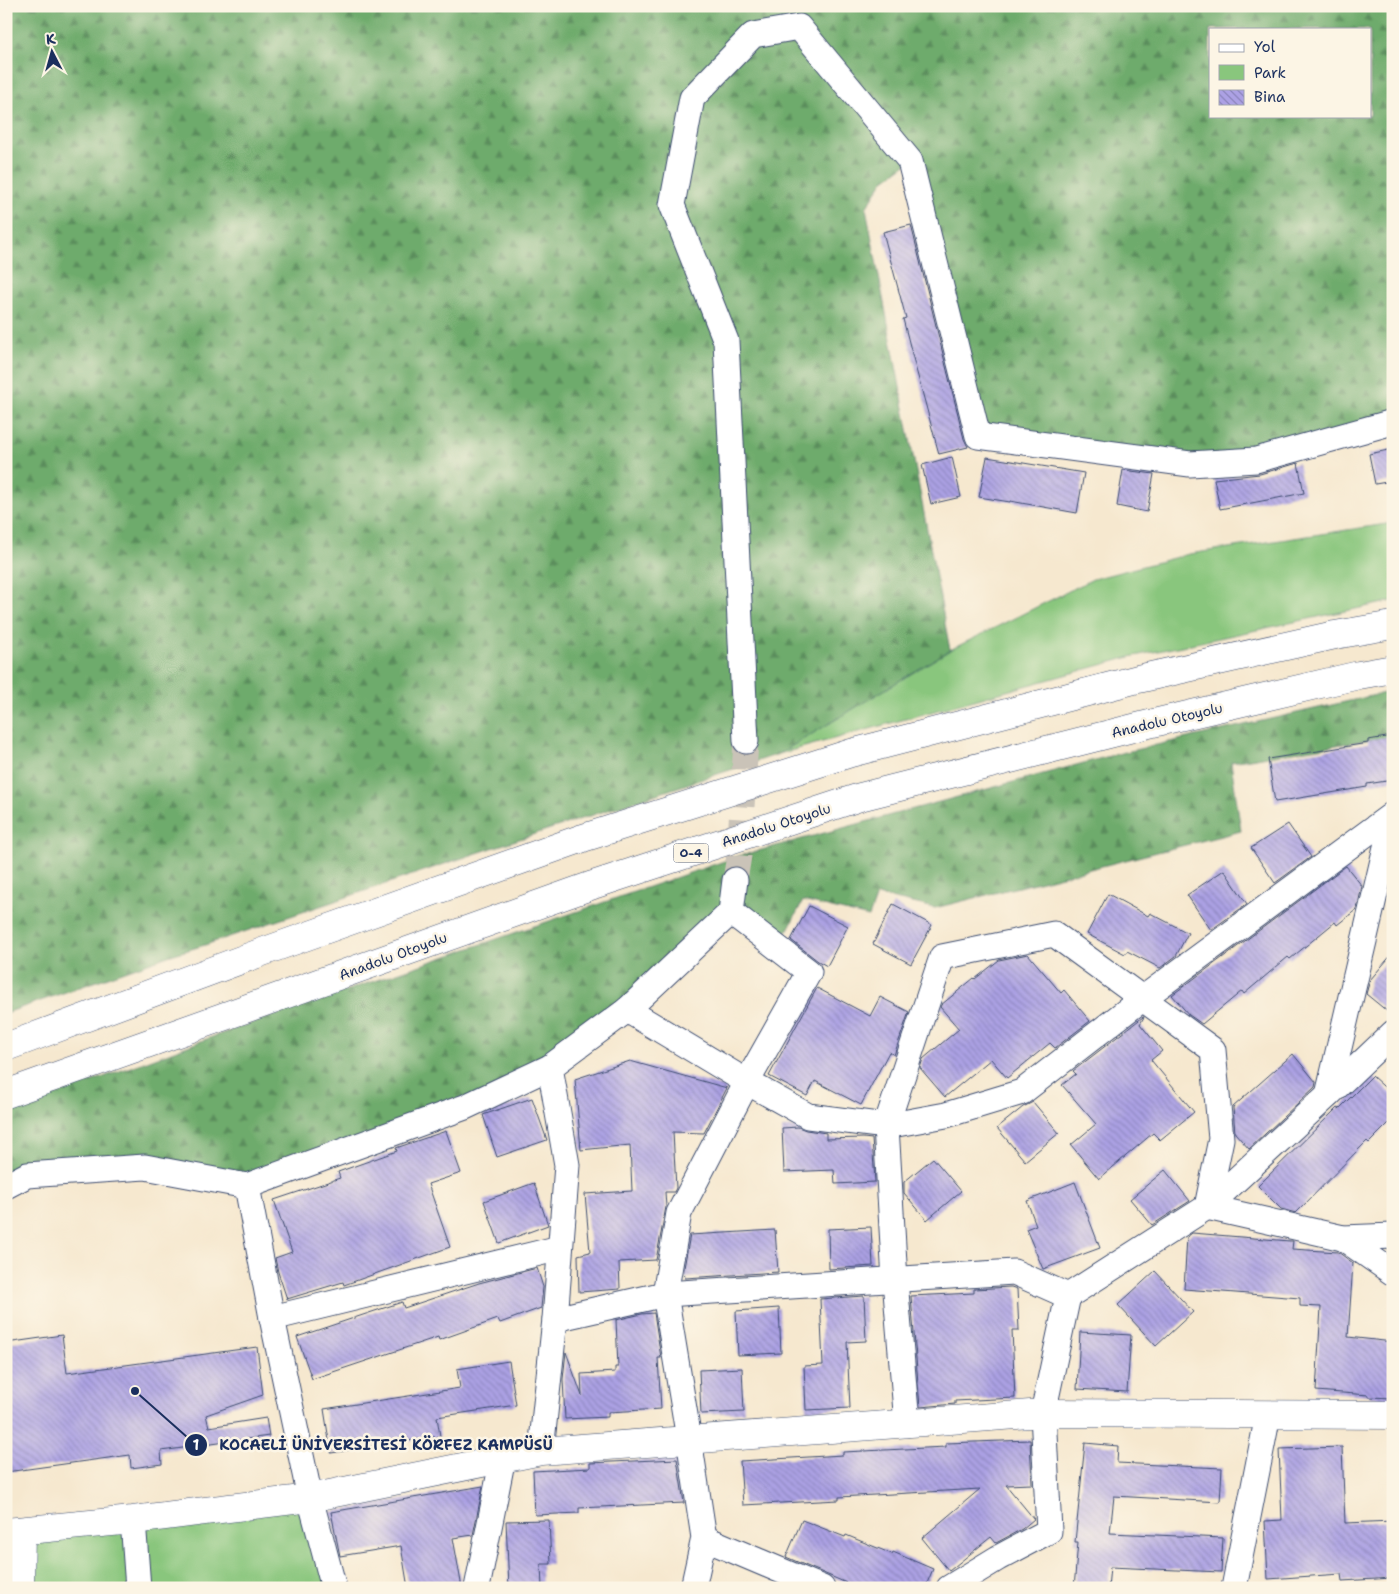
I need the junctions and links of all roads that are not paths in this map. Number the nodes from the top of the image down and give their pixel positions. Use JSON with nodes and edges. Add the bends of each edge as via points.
{"nodes":[{"id":1,"x":1393,"y":422,"type":"edge"},
{"id":2,"x":1393,"y":625,"type":"edge"},
{"id":3,"x":1393,"y":669,"type":"edge"},
{"id":4,"x":746,"y":741,"type":"tunnel mouth"},
{"id":5,"x":1393,"y":816,"type":"edge"},
{"id":6,"x":736,"y":880,"type":"tunnel mouth"},
{"id":7,"x":732,"y":912,"type":"junction"},
{"id":8,"x":1142,"y":999,"type":"junction"},
{"id":9,"x":627,"y":1010,"type":"junction"},
{"id":10,"x":1393,"y":1033,"type":"edge"},
{"id":11,"x":6,"y":1047,"type":"edge"},
{"id":12,"x":550,"y":1067,"type":"junction"},
{"id":13,"x":747,"y":1082,"type":"junction"},
{"id":14,"x":6,"y":1094,"type":"edge"},
{"id":15,"x":1328,"y":1095,"type":"junction"},
{"id":16,"x":886,"y":1126,"type":"junction"},
{"id":17,"x":6,"y":1186,"type":"edge"},
{"id":18,"x":247,"y":1186,"type":"junction"},
{"id":19,"x":1207,"y":1207,"type":"junction"},
{"id":20,"x":1393,"y":1236,"type":"edge"},
{"id":21,"x":1343,"y":1238,"type":"junction"},
{"id":22,"x":560,"y":1248,"type":"junction"},
{"id":23,"x":1393,"y":1272,"type":"edge"},
{"id":24,"x":895,"y":1280,"type":"junction"},
{"id":25,"x":665,"y":1294,"type":"junction"},
{"id":26,"x":1068,"y":1296,"type":"junction"},
{"id":27,"x":272,"y":1318,"type":"junction"},
{"id":28,"x":555,"y":1319,"type":"junction"},
{"id":29,"x":1043,"y":1413,"type":"junction"},
{"id":30,"x":1268,"y":1415,"type":"junction"},
{"id":31,"x":1393,"y":1415,"type":"edge"},
{"id":32,"x":907,"y":1424,"type":"junction"},
{"id":33,"x":689,"y":1439,"type":"junction"},
{"id":34,"x":541,"y":1450,"type":"junction"},
{"id":35,"x":503,"y":1457,"type":"junction"},
{"id":36,"x":310,"y":1498,"type":"junction"},
{"id":37,"x":133,"y":1520,"type":"junction"},
{"id":38,"x":14,"y":1531,"type":"edge"},
{"id":39,"x":704,"y":1538,"type":"junction"},
{"id":40,"x":20,"y":1588,"type":"edge"},
{"id":41,"x":138,"y":1588,"type":"edge"},
{"id":42,"x":334,"y":1588,"type":"edge"},
{"id":43,"x":477,"y":1588,"type":"edge"},
{"id":44,"x":693,"y":1588,"type":"edge"},
{"id":45,"x":822,"y":1588,"type":"edge"},
{"id":46,"x":949,"y":1588,"type":"edge"},
{"id":47,"x":1234,"y":1588,"type":"edge"}],
"edges":[{"from":1,"to":4,"type":"street","via":[[1256,460],[1190,464],[978,436],[910,162],[798,27],[754,35],[692,98],[672,205],[726,341]]},
{"from":2,"to":11,"type":"main road","via":[[1138,679],[851,753],[583,838]]},
{"from":3,"to":14,"type":"main road","name":"Anadolu Otoyolu","number":"O-4","via":[[1149,724],[860,797],[593,885]]},
{"from":5,"to":8,"type":"street"},
{"from":5,"to":15,"type":"street"},
{"from":6,"to":7,"type":"street"},
{"from":7,"to":9,"type":"street"},
{"from":7,"to":13,"type":"street","via":[[809,972]]},
{"from":8,"to":16,"type":"street","via":[[1022,1092],[946,1115]]},
{"from":8,"to":16,"type":"street","via":[[1054,934],[942,957]]},
{"from":8,"to":19,"type":"street","via":[[1213,1050],[1221,1139]]},
{"from":9,"to":12,"type":"street"},
{"from":9,"to":13,"type":"street"},
{"from":10,"to":15,"type":"street"},
{"from":12,"to":18,"type":"street","via":[[465,1108]]},
{"from":12,"to":22,"type":"street","via":[[567,1165]]},
{"from":13,"to":16,"type":"street","via":[[808,1116]]},
{"from":13,"to":25,"type":"street","via":[[679,1212]]},
{"from":15,"to":19,"type":"street"},
{"from":16,"to":24,"type":"street"},
{"from":17,"to":18,"type":"street","via":[[27,1175],[145,1167]]},
{"from":18,"to":27,"type":"street"},
{"from":19,"to":21,"type":"street"},
{"from":19,"to":26,"type":"street"},
{"from":20,"to":21,"type":"street"},
{"from":21,"to":23,"type":"street"},
{"from":22,"to":27,"type":"street"},
{"from":22,"to":28,"type":"street"},
{"from":24,"to":25,"type":"street"},
{"from":24,"to":26,"type":"street","via":[[1014,1272]]},
{"from":24,"to":32,"type":"street"},
{"from":25,"to":28,"type":"street"},
{"from":25,"to":33,"type":"street"},
{"from":26,"to":29,"type":"street"},
{"from":27,"to":36,"type":"street"},
{"from":28,"to":34,"type":"street"},
{"from":29,"to":30,"type":"main road"},
{"from":29,"to":32,"type":"main road"},
{"from":29,"to":46,"type":"street","via":[[1049,1531]]},
{"from":30,"to":31,"type":"main road"},
{"from":30,"to":47,"type":"street"},
{"from":32,"to":33,"type":"main road"},
{"from":33,"to":34,"type":"main road"},
{"from":33,"to":39,"type":"street"},
{"from":34,"to":35,"type":"main road"},
{"from":35,"to":36,"type":"main road"},
{"from":35,"to":43,"type":"street"},
{"from":36,"to":37,"type":"main road"},
{"from":36,"to":42,"type":"street"},
{"from":37,"to":38,"type":"main road"},
{"from":37,"to":41,"type":"street"},
{"from":38,"to":40,"type":"main road"},
{"from":39,"to":44,"type":"street"},
{"from":39,"to":45,"type":"street"}]}
